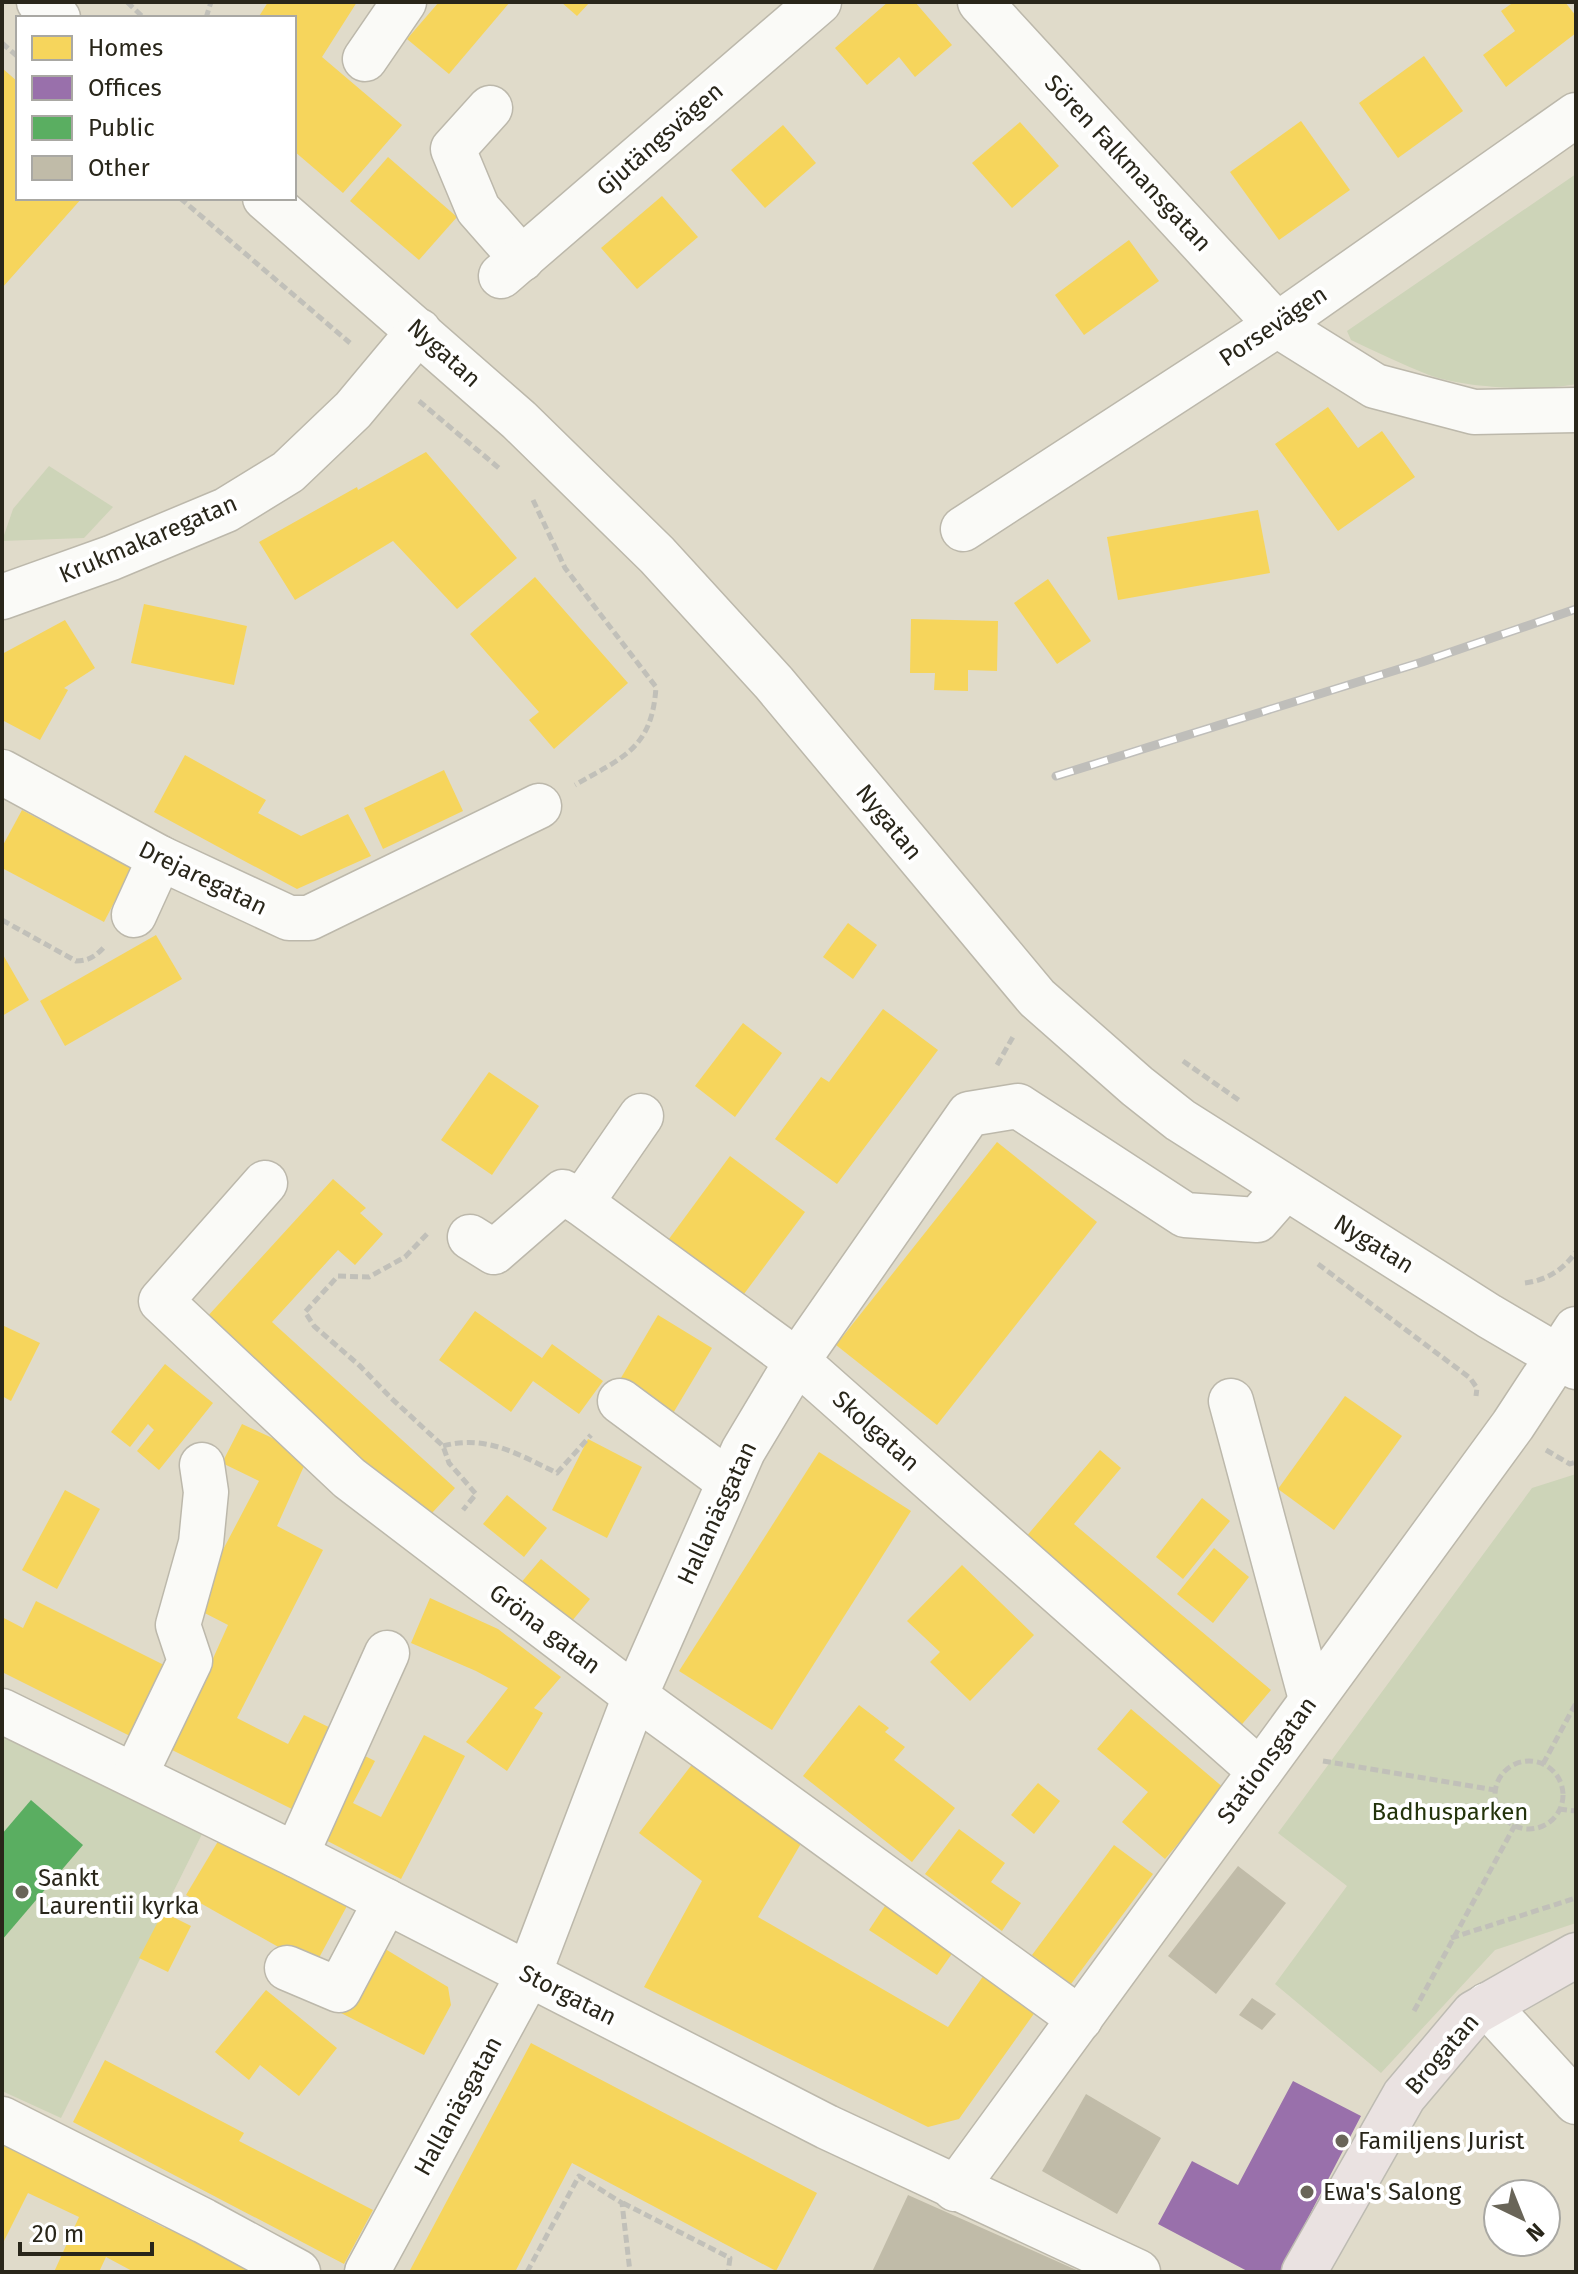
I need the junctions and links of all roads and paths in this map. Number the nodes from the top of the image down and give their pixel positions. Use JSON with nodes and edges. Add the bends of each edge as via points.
{"nodes":[{"id":1,"x":39,"y":2,"type":"edge"},
{"id":2,"x":127,"y":2,"type":"edge"},
{"id":3,"x":404,"y":2,"type":"edge"},
{"id":4,"x":819,"y":2,"type":"edge"},
{"id":5,"x":980,"y":2,"type":"edge"},
{"id":6,"x":56,"y":16,"type":"edge"},
{"id":7,"x":142,"y":16,"type":"edge"},
{"id":8,"x":365,"y":59,"type":"dead end"},
{"id":9,"x":490,"y":108,"type":"dead end"},
{"id":10,"x":1576,"y":115,"type":"edge"},
{"id":11,"x":182,"y":200,"type":"edge"},
{"id":12,"x":267,"y":200,"type":"edge"},
{"id":13,"x":1277,"y":325,"type":"junction"},
{"id":14,"x":419,"y":331,"type":"junction"},
{"id":15,"x":385,"y":372,"type":"junction"},
{"id":16,"x":1576,"y":410,"type":"edge"},
{"id":17,"x":531,"y":494,"type":"dead end"},
{"id":18,"x":963,"y":529,"type":"dead end"},
{"id":19,"x":2,"y":597,"type":"edge"},
{"id":20,"x":2,"y":772,"type":"edge"},
{"id":21,"x":539,"y":806,"type":"joint"},
{"id":22,"x":160,"y":858,"type":"junction"},
{"id":23,"x":134,"y":915,"type":"joint"},
{"id":24,"x":2,"y":920,"type":"edge"},
{"id":25,"x":1037,"y":998,"type":"junction"},
{"id":26,"x":1172,"y":1053,"type":"dead end"},
{"id":27,"x":1251,"y":1108,"type":"dead end"},
{"id":28,"x":969,"y":1114,"type":"junction"},
{"id":29,"x":641,"y":1116,"type":"dead end"},
{"id":30,"x":265,"y":1183,"type":"dead end"},
{"id":31,"x":581,"y":1203,"type":"junction"},
{"id":32,"x":1271,"y":1204,"type":"junction"},
{"id":33,"x":470,"y":1237,"type":"joint"},
{"id":34,"x":1576,"y":1252,"type":"edge"},
{"id":35,"x":1518,"y":1280,"type":"dead end"},
{"id":36,"x":1569,"y":1351,"type":"edge"},
{"id":37,"x":797,"y":1361,"type":"junction"},
{"id":38,"x":620,"y":1401,"type":"joint"},
{"id":39,"x":1231,"y":1401,"type":"dead end"},
{"id":40,"x":1476,"y":1401,"type":"dead end"},
{"id":41,"x":443,"y":1446,"type":"junction"},
{"id":42,"x":1545,"y":1449,"type":"dead end"},
{"id":43,"x":1576,"y":1462,"type":"edge"},
{"id":44,"x":202,"y":1465,"type":"dead end"},
{"id":45,"x":728,"y":1481,"type":"junction"},
{"id":46,"x":433,"y":1544,"type":"junction"},
{"id":47,"x":387,"y":1653,"type":"dead end"},
{"id":48,"x":635,"y":1696,"type":"junction"},
{"id":49,"x":1311,"y":1699,"type":"junction"},
{"id":50,"x":1576,"y":1703,"type":"edge"},
{"id":51,"x":2,"y":1711,"type":"edge"},
{"id":52,"x":1319,"y":1760,"type":"dead end"},
{"id":53,"x":1543,"y":1764,"type":"junction"},
{"id":54,"x":1260,"y":1771,"type":"junction"},
{"id":55,"x":135,"y":1775,"type":"junction"},
{"id":56,"x":1495,"y":1790,"type":"junction"},
{"id":57,"x":1559,"y":1809,"type":"junction"},
{"id":58,"x":1576,"y":1811,"type":"edge"},
{"id":59,"x":1515,"y":1825,"type":"junction"},
{"id":60,"x":296,"y":1855,"type":"junction"},
{"id":61,"x":1576,"y":1898,"type":"edge"},
{"id":62,"x":386,"y":1901,"type":"junction"},
{"id":63,"x":1451,"y":1938,"type":"junction"},
{"id":64,"x":1576,"y":1955,"type":"edge"},
{"id":65,"x":287,"y":1968,"type":"dead end"},
{"id":66,"x":529,"y":1974,"type":"junction"},
{"id":67,"x":1487,"y":2005,"type":"junction"},
{"id":68,"x":1410,"y":2017,"type":"dead end"},
{"id":69,"x":1080,"y":2019,"type":"junction"},
{"id":70,"x":1576,"y":2102,"type":"edge"},
{"id":71,"x":2,"y":2119,"type":"edge"},
{"id":72,"x":955,"y":2189,"type":"junction"},
{"id":73,"x":622,"y":2203,"type":"junction"},
{"id":74,"x":298,"y":2272,"type":"edge"},
{"id":75,"x":367,"y":2272,"type":"edge"},
{"id":76,"x":527,"y":2272,"type":"edge"},
{"id":77,"x":630,"y":2272,"type":"edge"},
{"id":78,"x":728,"y":2272,"type":"edge"},
{"id":79,"x":1138,"y":2272,"type":"edge"},
{"id":80,"x":1304,"y":2272,"type":"edge"}],
"edges":[{"from":1,"to":6,"type":"street"},
{"from":2,"to":7,"type":"path"},
{"from":3,"to":8,"type":"street"},
{"from":4,"to":9,"type":"street","name":"Gjutängsvägen","via":[[512,268],[478,209],[453,149]]},
{"from":5,"to":13,"type":"street","name":"Sören Falkmansgatan"},
{"from":10,"to":13,"type":"street","name":"Porsevägen"},
{"from":11,"to":15,"type":"path"},
{"from":12,"to":14,"type":"street","name":"Nygatan"},
{"from":13,"to":16,"type":"street","name":"Sören Falkmansgatan","via":[[1375,386],[1474,412]]},
{"from":13,"to":18,"type":"street","name":"Porsevägen"},
{"from":14,"to":15,"type":"street","name":"Krukmakaregatan"},
{"from":14,"to":25,"type":"street","name":"Nygatan","via":[[657,555],[774,683]]},
{"from":15,"to":19,"type":"street","name":"Krukmakaregatan","via":[[288,472],[226,510]]},
{"from":17,"to":21,"type":"path","via":[[565,568],[656,687],[655,707],[642,741],[631,753]]},
{"from":20,"to":22,"type":"street","name":"Drejaregatan"},
{"from":21,"to":22,"type":"street","name":"Drejaregatan","via":[[309,918],[268,911]]},
{"from":22,"to":23,"type":"street"},
{"from":23,"to":24,"type":"path","via":[[85,961]]},
{"from":25,"to":28,"type":"path"},
{"from":25,"to":32,"type":"street","name":"Nygatan"},
{"from":26,"to":27,"type":"path"},
{"from":28,"to":32,"type":"street","via":[[1018,1106],[1185,1215]]},
{"from":28,"to":37,"type":"street","name":"Hallanäsgatan"},
{"from":29,"to":31,"type":"street"},
{"from":30,"to":46,"type":"street","name":"Gröna gatan","via":[[161,1301],[349,1478]]},
{"from":31,"to":33,"type":"street","via":[[563,1192],[494,1252]]},
{"from":31,"to":37,"type":"street","name":"Skolgatan"},
{"from":32,"to":36,"type":"street","name":"Nygatan"},
{"from":32,"to":40,"type":"path","via":[[1470,1378],[1477,1388]]},
{"from":33,"to":41,"type":"path","via":[[432,1228],[405,1257],[369,1277],[338,1276],[305,1312]]},
{"from":34,"to":35,"type":"path","via":[[1548,1277],[1527,1284]]},
{"from":36,"to":49,"type":"street","name":"Stationsgatan"},
{"from":37,"to":45,"type":"street","name":"Hallanäsgatan"},
{"from":37,"to":54,"type":"street","name":"Skolgatan"},
{"from":38,"to":41,"type":"path","via":[[557,1473],[490,1443]]},
{"from":38,"to":45,"type":"street"},
{"from":39,"to":49,"type":"street"},
{"from":41,"to":46,"type":"path","via":[[449,1463],[476,1494]]},
{"from":42,"to":43,"type":"path","via":[[1570,1464]]},
{"from":44,"to":55,"type":"street","via":[[206,1492],[201,1543],[178,1625],[190,1661]]},
{"from":45,"to":48,"type":"street","name":"Hallanäsgatan"},
{"from":46,"to":48,"type":"street","name":"Gröna gatan"},
{"from":47,"to":60,"type":"street"},
{"from":48,"to":66,"type":"street","name":"Hallanäsgatan"},
{"from":48,"to":69,"type":"street","name":"Gröna gatan"},
{"from":49,"to":54,"type":"street","name":"Stationsgatan"},
{"from":50,"to":53,"type":"path"},
{"from":51,"to":55,"type":"street","name":"Storgatan"},
{"from":52,"to":56,"type":"path"},
{"from":53,"to":56,"type":"path","via":[[1512,1765]]},
{"from":53,"to":57,"type":"path","via":[[1562,1788]]},
{"from":54,"to":69,"type":"street","name":"Stationsgatan"},
{"from":55,"to":60,"type":"street","name":"Storgatan"},
{"from":56,"to":59,"type":"path","via":[[1499,1811]]},
{"from":57,"to":58,"type":"path"},
{"from":57,"to":59,"type":"path","via":[[1535,1828]]},
{"from":59,"to":63,"type":"path"},
{"from":60,"to":62,"type":"street","name":"Storgatan"},
{"from":61,"to":63,"type":"path"},
{"from":62,"to":65,"type":"street","via":[[339,1990]]},
{"from":62,"to":66,"type":"street","name":"Storgatan"},
{"from":63,"to":68,"type":"path"},
{"from":64,"to":67,"type":"main road","name":"Brogatan"},
{"from":66,"to":72,"type":"street","name":"Storgatan"},
{"from":66,"to":75,"type":"street","name":"Hallanäsgatan"},
{"from":67,"to":70,"type":"street"},
{"from":67,"to":80,"type":"main road","name":"Brogatan","via":[[1474,2013],[1404,2096]]},
{"from":69,"to":72,"type":"street","name":"Stationsgatan"},
{"from":71,"to":74,"type":"street"},
{"from":72,"to":79,"type":"street","name":"Storgatan"},
{"from":73,"to":76,"type":"path","via":[[579,2176]]},
{"from":73,"to":77,"type":"path"},
{"from":73,"to":78,"type":"path","via":[[730,2258]]}]}
